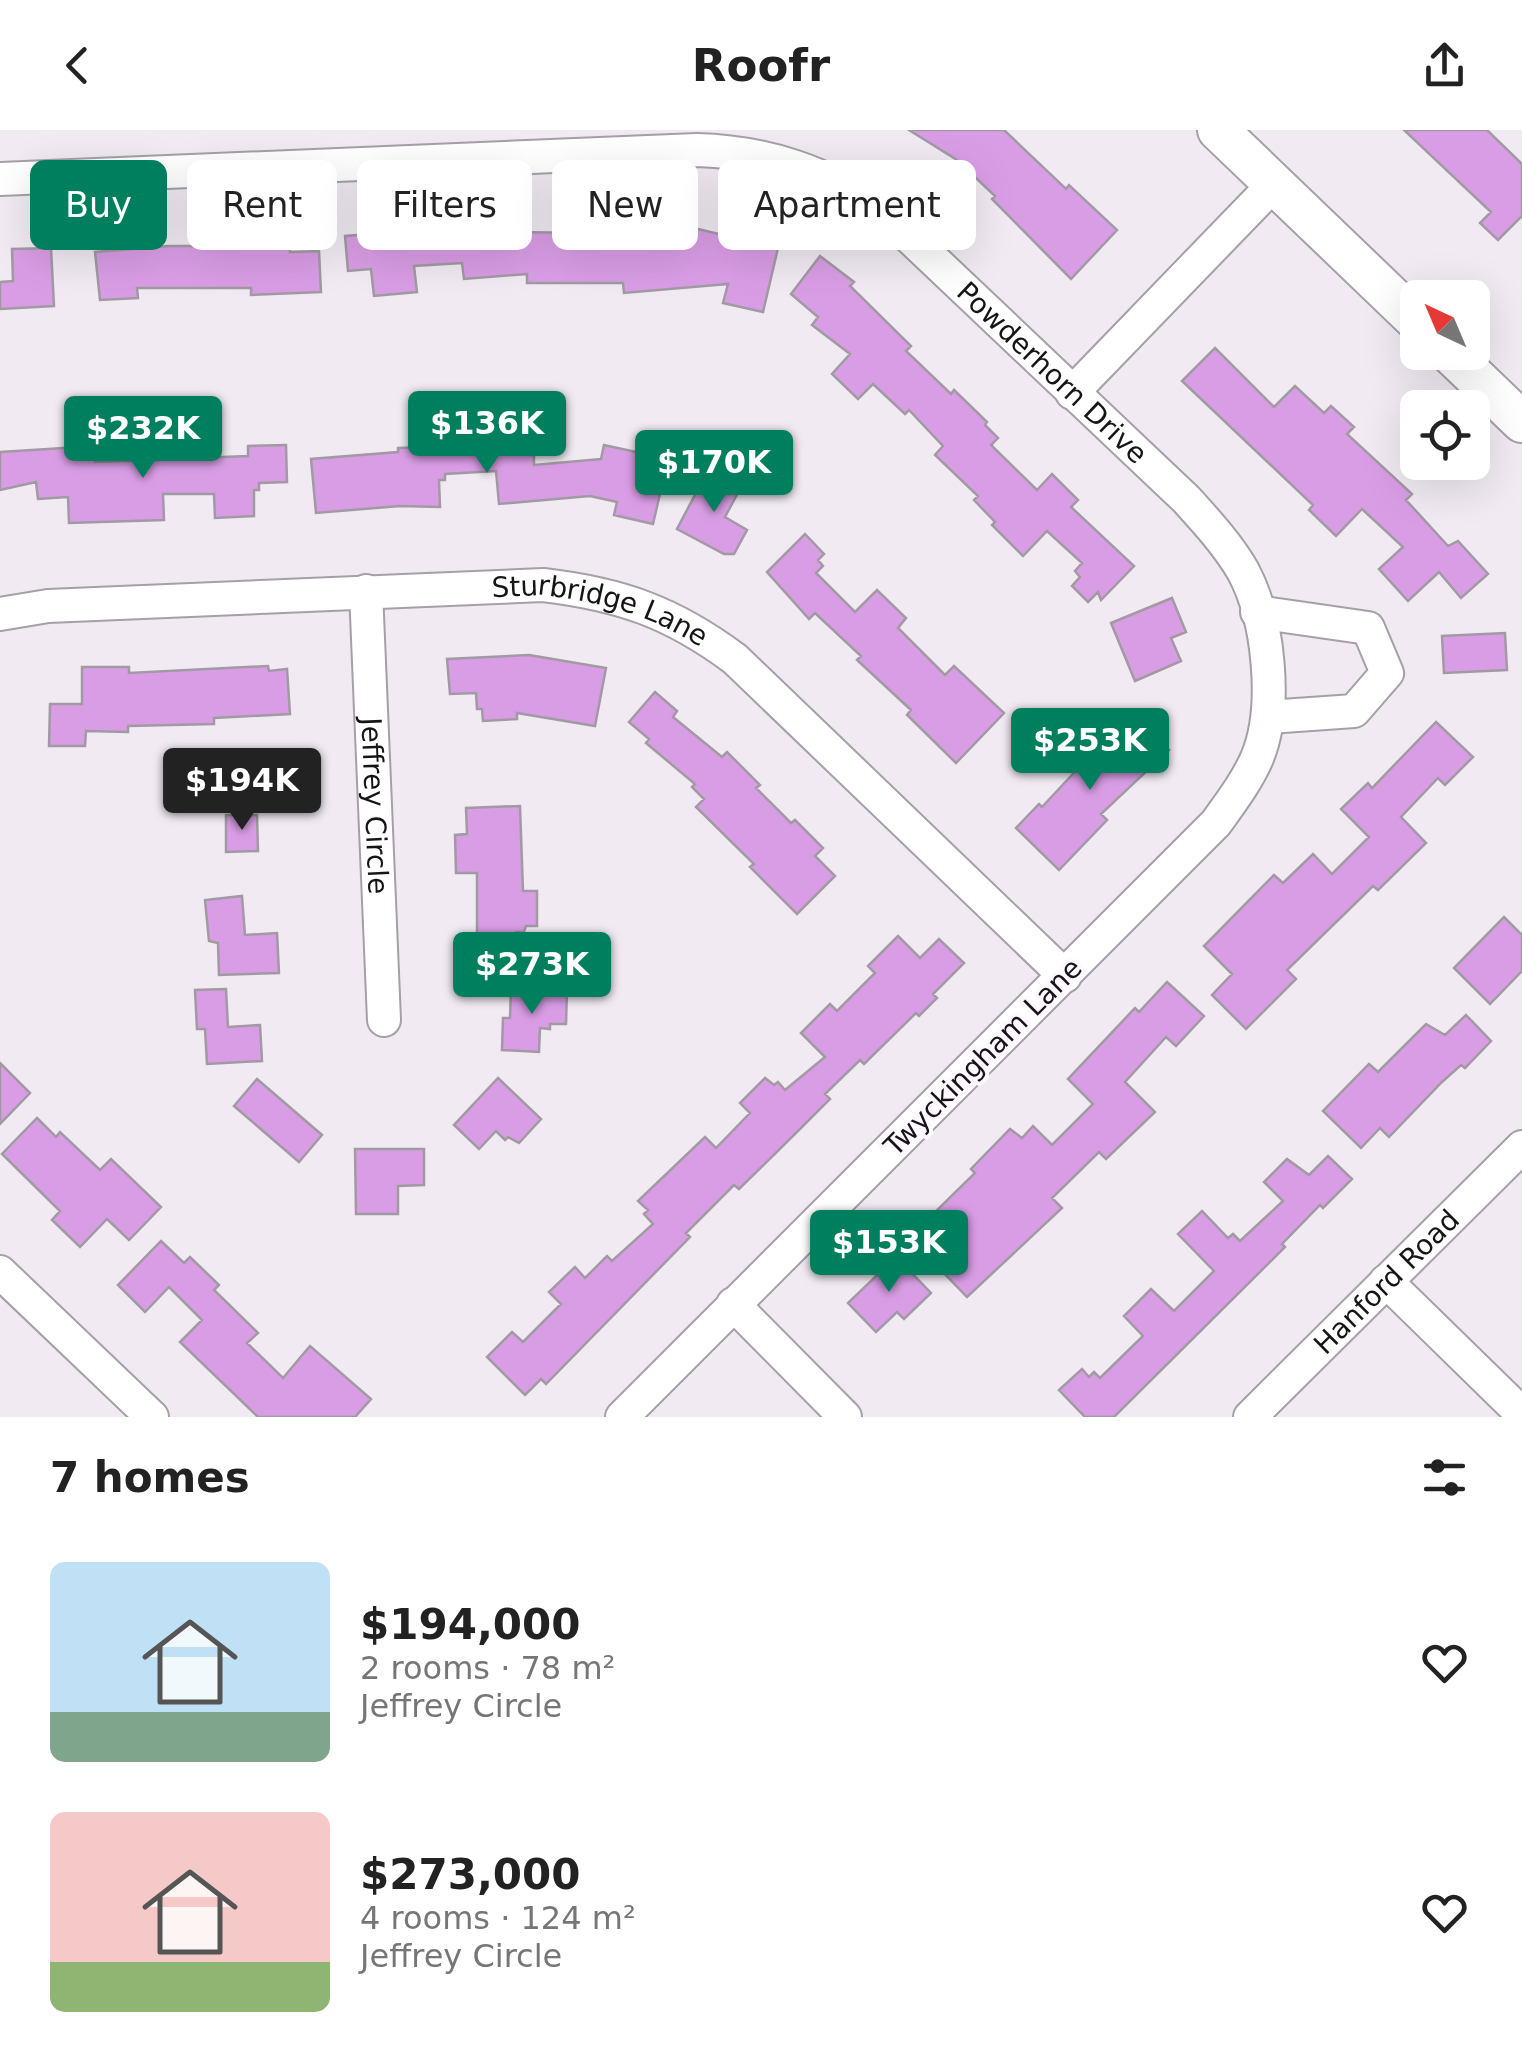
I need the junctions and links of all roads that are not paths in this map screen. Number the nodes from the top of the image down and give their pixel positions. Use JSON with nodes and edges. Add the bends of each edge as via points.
{"nodes":[{"id":1,"x":1218,"y":130,"type":"edge"},
{"id":2,"x":0,"y":179,"type":"edge"},
{"id":3,"x":1274,"y":184,"type":"junction"},
{"id":4,"x":1400,"y":305,"type":"edge"},
{"id":5,"x":1469,"y":370,"type":"edge"},
{"id":6,"x":1072,"y":392,"type":"junction"},
{"id":7,"x":1522,"y":422,"type":"edge"},
{"id":8,"x":366,"y":591,"type":"junction"},
{"id":9,"x":1257,"y":612,"type":"junction"},
{"id":10,"x":0,"y":614,"type":"edge"},
{"id":11,"x":1267,"y":666,"type":"joint"},
{"id":12,"x":1268,"y":716,"type":"junction"},
{"id":13,"x":1066,"y":976,"type":"junction"},
{"id":14,"x":384,"y":1020,"type":"dead end"},
{"id":15,"x":1522,"y":1147,"type":"edge"},
{"id":16,"x":0,"y":1272,"type":"edge"},
{"id":17,"x":1386,"y":1280,"type":"junction"},
{"id":18,"x":733,"y":1304,"type":"junction"},
{"id":19,"x":1522,"y":1414,"type":"edge"},
{"id":20,"x":152,"y":1417,"type":"edge"},
{"id":21,"x":622,"y":1417,"type":"edge"},
{"id":22,"x":845,"y":1417,"type":"edge"},
{"id":23,"x":1250,"y":1417,"type":"edge"}],
"edges":[{"from":1,"to":3,"type":"street"},
{"from":2,"to":6,"type":"street","name":"Powderhorn Drive","via":[[712,150],[760,155],[800,166],[883,212]]},
{"from":3,"to":4,"type":"street"},
{"from":3,"to":6,"type":"street"},
{"from":5,"to":7,"type":"street"},
{"from":6,"to":9,"type":"street","name":"Powderhorn Drive","via":[[1210,525],[1243,572]]},
{"from":8,"to":10,"type":"street","name":"Sturbridge Lane"},
{"from":8,"to":13,"type":"street","name":"Sturbridge Lane","via":[[543,585],[596,591],[678,620],[735,659]]},
{"from":8,"to":14,"type":"street","name":"Jeffrey Circle"},
{"from":9,"to":11,"type":"street","name":"Powderhorn Drive"},
{"from":9,"to":12,"type":"street","via":[[1368,628],[1387,673],[1354,711]]},
{"from":11,"to":12,"type":"street","name":"Twyckingham Lane"},
{"from":12,"to":13,"type":"street","name":"Twyckingham Lane","via":[[1258,756],[1216,823]]},
{"from":13,"to":18,"type":"street","name":"Twyckingham Lane"},
{"from":15,"to":17,"type":"street","name":"Hanford Road"},
{"from":16,"to":20,"type":"street"},
{"from":17,"to":19,"type":"street"},
{"from":17,"to":23,"type":"street","name":"Hanford Road"},
{"from":18,"to":21,"type":"street","name":"Twyckingham Lane"},
{"from":18,"to":22,"type":"street"}]}
